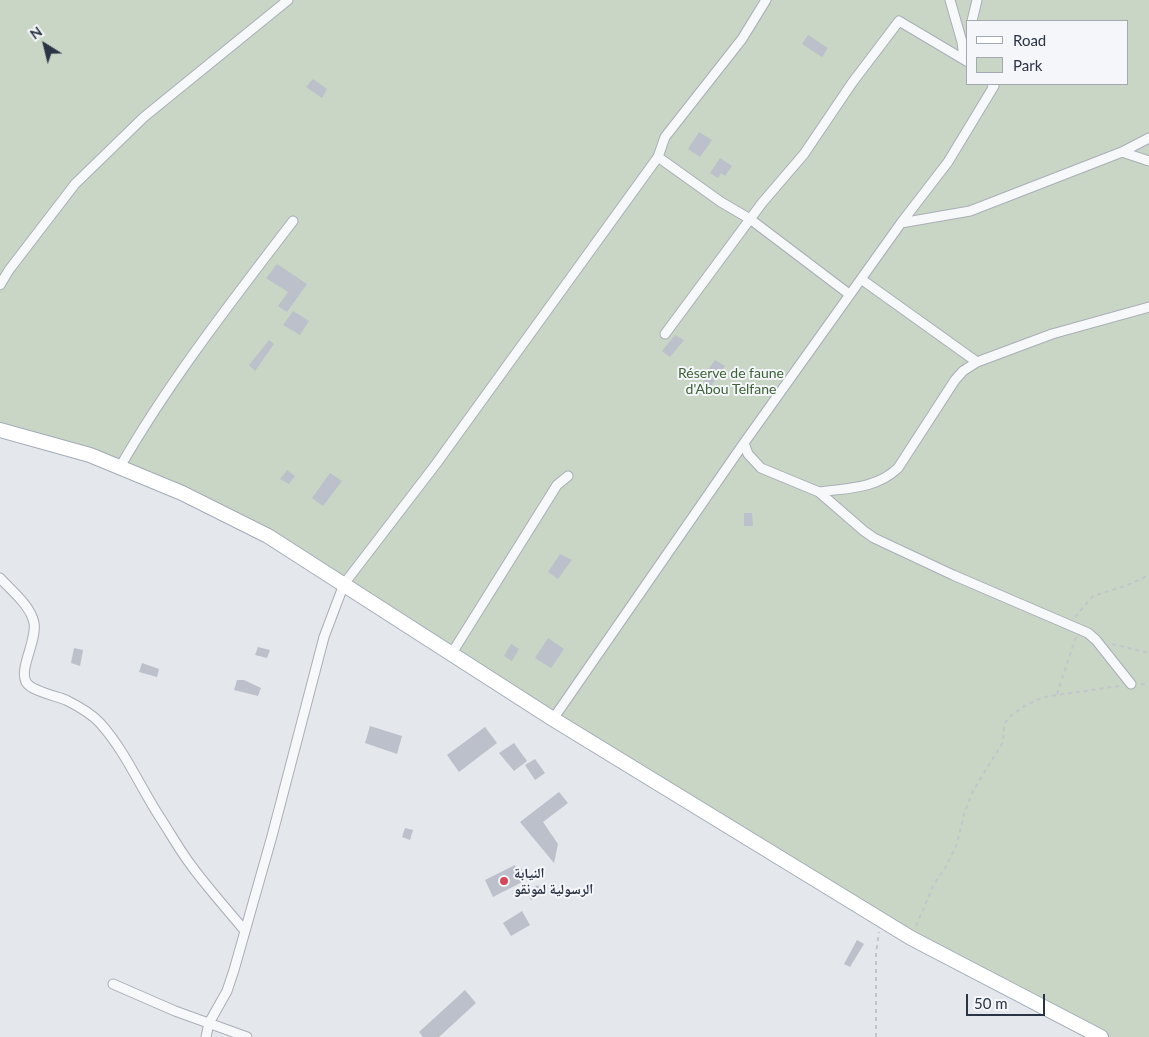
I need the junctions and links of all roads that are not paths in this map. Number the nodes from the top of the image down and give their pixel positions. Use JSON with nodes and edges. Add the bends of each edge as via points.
{"nodes":[{"id":1,"x":288,"y":0,"type":"edge"},
{"id":2,"x":766,"y":0,"type":"edge"},
{"id":3,"x":950,"y":0,"type":"edge"},
{"id":4,"x":977,"y":0,"type":"edge"},
{"id":5,"x":972,"y":20,"type":"edge"},
{"id":6,"x":966,"y":60,"type":"edge"},
{"id":7,"x":993,"y":85,"type":"edge"},
{"id":8,"x":1149,"y":138,"type":"edge"},
{"id":9,"x":1122,"y":152,"type":"junction"},
{"id":10,"x":658,"y":157,"type":"junction"},
{"id":11,"x":1149,"y":161,"type":"edge"},
{"id":12,"x":750,"y":219,"type":"junction"},
{"id":13,"x":293,"y":221,"type":"dead end"},
{"id":14,"x":900,"y":223,"type":"junction"},
{"id":15,"x":861,"y":279,"type":"junction"},
{"id":16,"x":0,"y":285,"type":"edge"},
{"id":17,"x":849,"y":294,"type":"junction"},
{"id":18,"x":1149,"y":308,"type":"edge"},
{"id":19,"x":665,"y":334,"type":"dead end"},
{"id":20,"x":977,"y":362,"type":"junction"},
{"id":21,"x":0,"y":430,"type":"edge"},
{"id":22,"x":744,"y":443,"type":"junction"},
{"id":23,"x":120,"y":468,"type":"junction"},
{"id":24,"x":568,"y":476,"type":"dead end"},
{"id":25,"x":819,"y":492,"type":"junction"},
{"id":26,"x":0,"y":578,"type":"edge"},
{"id":27,"x":344,"y":584,"type":"junction"},
{"id":28,"x":452,"y":653,"type":"junction"},
{"id":29,"x":1130,"y":684,"type":"road end"},
{"id":30,"x":553,"y":719,"type":"junction"},
{"id":31,"x":245,"y":931,"type":"junction"},
{"id":32,"x":113,"y":984,"type":"dead end"},
{"id":33,"x":208,"y":1023,"type":"junction"},
{"id":34,"x":206,"y":1037,"type":"edge"},
{"id":35,"x":247,"y":1037,"type":"edge"},
{"id":36,"x":1101,"y":1037,"type":"edge"}],
"edges":[{"from":1,"to":16,"type":"street","via":[[144,117],[75,184]]},
{"from":2,"to":10,"type":"street","via":[[742,39],[665,136]]},
{"from":3,"to":6,"type":"street"},
{"from":4,"to":5,"type":"street"},
{"from":6,"to":12,"type":"street","via":[[899,21],[804,154]]},
{"from":7,"to":14,"type":"street","via":[[948,162]]},
{"from":8,"to":9,"type":"street"},
{"from":9,"to":11,"type":"street"},
{"from":9,"to":14,"type":"street","via":[[970,211]]},
{"from":10,"to":12,"type":"street"},
{"from":10,"to":27,"type":"street","via":[[442,456]]},
{"from":12,"to":17,"type":"street"},
{"from":12,"to":19,"type":"street"},
{"from":13,"to":23,"type":"street","via":[[188,361]]},
{"from":14,"to":15,"type":"street"},
{"from":15,"to":17,"type":"street"},
{"from":15,"to":20,"type":"street"},
{"from":17,"to":22,"type":"street"},
{"from":18,"to":20,"type":"street","via":[[1052,334]]},
{"from":20,"to":25,"type":"street","via":[[959,376],[892,474],[870,485]]},
{"from":21,"to":23,"type":"main road","via":[[90,455]]},
{"from":22,"to":25,"type":"street","via":[[751,458],[761,468]]},
{"from":22,"to":30,"type":"street"},
{"from":23,"to":27,"type":"main road","via":[[251,526]]},
{"from":24,"to":28,"type":"street","via":[[557,485]]},
{"from":25,"to":29,"type":"street","via":[[874,538],[1088,633]]},
{"from":26,"to":31,"type":"street","via":[[23,603],[34,622],[35,634],[25,681],[30,687],[81,708],[99,722],[132,768],[188,860]]},
{"from":27,"to":28,"type":"main road"},
{"from":27,"to":31,"type":"street","via":[[324,637]]},
{"from":28,"to":30,"type":"main road"},
{"from":30,"to":36,"type":"main road","via":[[911,938]]},
{"from":31,"to":33,"type":"street","via":[[227,991]]},
{"from":32,"to":33,"type":"street"},
{"from":33,"to":34,"type":"street"},
{"from":33,"to":35,"type":"street"}]}
